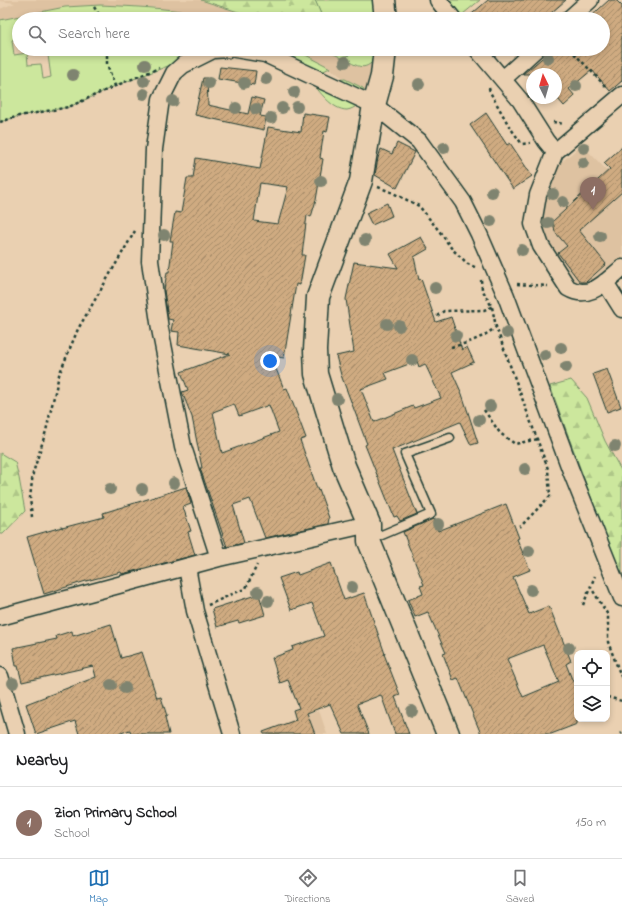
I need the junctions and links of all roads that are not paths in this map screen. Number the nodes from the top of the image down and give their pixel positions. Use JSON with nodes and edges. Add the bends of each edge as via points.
{"nodes":[{"id":1,"x":384,"y":0,"type":"edge"},
{"id":2,"x":438,"y":0,"type":"edge"},
{"id":3,"x":590,"y":0,"type":"edge"},
{"id":4,"x":385,"y":12,"type":"edge"},
{"id":5,"x":447,"y":12,"type":"edge"},
{"id":6,"x":577,"y":12,"type":"edge"},
{"id":7,"x":201,"y":56,"type":"edge"},
{"id":8,"x":269,"y":56,"type":"edge"},
{"id":9,"x":384,"y":56,"type":"edge"},
{"id":10,"x":483,"y":56,"type":"edge"},
{"id":11,"x":528,"y":56,"type":"edge"},
{"id":12,"x":503,"y":79,"type":"junction"},
{"id":13,"x":620,"y":97,"type":"edge"},
{"id":14,"x":374,"y":104,"type":"junction"},
{"id":15,"x":551,"y":147,"type":"junction"},
{"id":16,"x":622,"y":268,"type":"edge"},
{"id":17,"x":605,"y":282,"type":"junction"},
{"id":18,"x":622,"y":309,"type":"edge"},
{"id":19,"x":450,"y":438,"type":"dead end"},
{"id":20,"x":369,"y":532,"type":"junction"},
{"id":21,"x":219,"y":558,"type":"junction"},
{"id":22,"x":187,"y":567,"type":"junction"},
{"id":23,"x":622,"y":598,"type":"edge"},
{"id":24,"x":0,"y":617,"type":"edge"},
{"id":25,"x":0,"y":676,"type":"edge"},
{"id":26,"x":17,"y":734,"type":"edge"},
{"id":27,"x":232,"y":734,"type":"edge"},
{"id":28,"x":448,"y":734,"type":"edge"}],
"edges":[{"from":1,"to":4,"type":"street"},
{"from":2,"to":5,"type":"street"},
{"from":3,"to":6,"type":"street"},
{"from":7,"to":21,"type":"street","via":[[174,73],[161,99],[154,149],[150,261],[160,329],[183,447]]},
{"from":8,"to":14,"type":"street"},
{"from":9,"to":14,"type":"street"},
{"from":10,"to":12,"type":"street"},
{"from":11,"to":12,"type":"street"},
{"from":12,"to":15,"type":"street"},
{"from":13,"to":15,"type":"street"},
{"from":14,"to":20,"type":"street","via":[[361,181],[318,297],[315,350],[316,374],[344,466]]},
{"from":14,"to":23,"type":"street","via":[[419,141],[463,202],[486,268],[506,296],[571,471]]},
{"from":15,"to":17,"type":"street","via":[[532,224],[541,246],[568,288],[582,293],[595,289]]},
{"from":16,"to":17,"type":"street"},
{"from":17,"to":18,"type":"street"},
{"from":19,"to":20,"type":"lane","via":[[405,454],[431,514]]},
{"from":20,"to":21,"type":"street","via":[[264,547]]},
{"from":20,"to":28,"type":"street"},
{"from":21,"to":22,"type":"street"},
{"from":22,"to":24,"type":"street"},
{"from":22,"to":27,"type":"street","via":[[195,611]]},
{"from":25,"to":26,"type":"street"}]}
